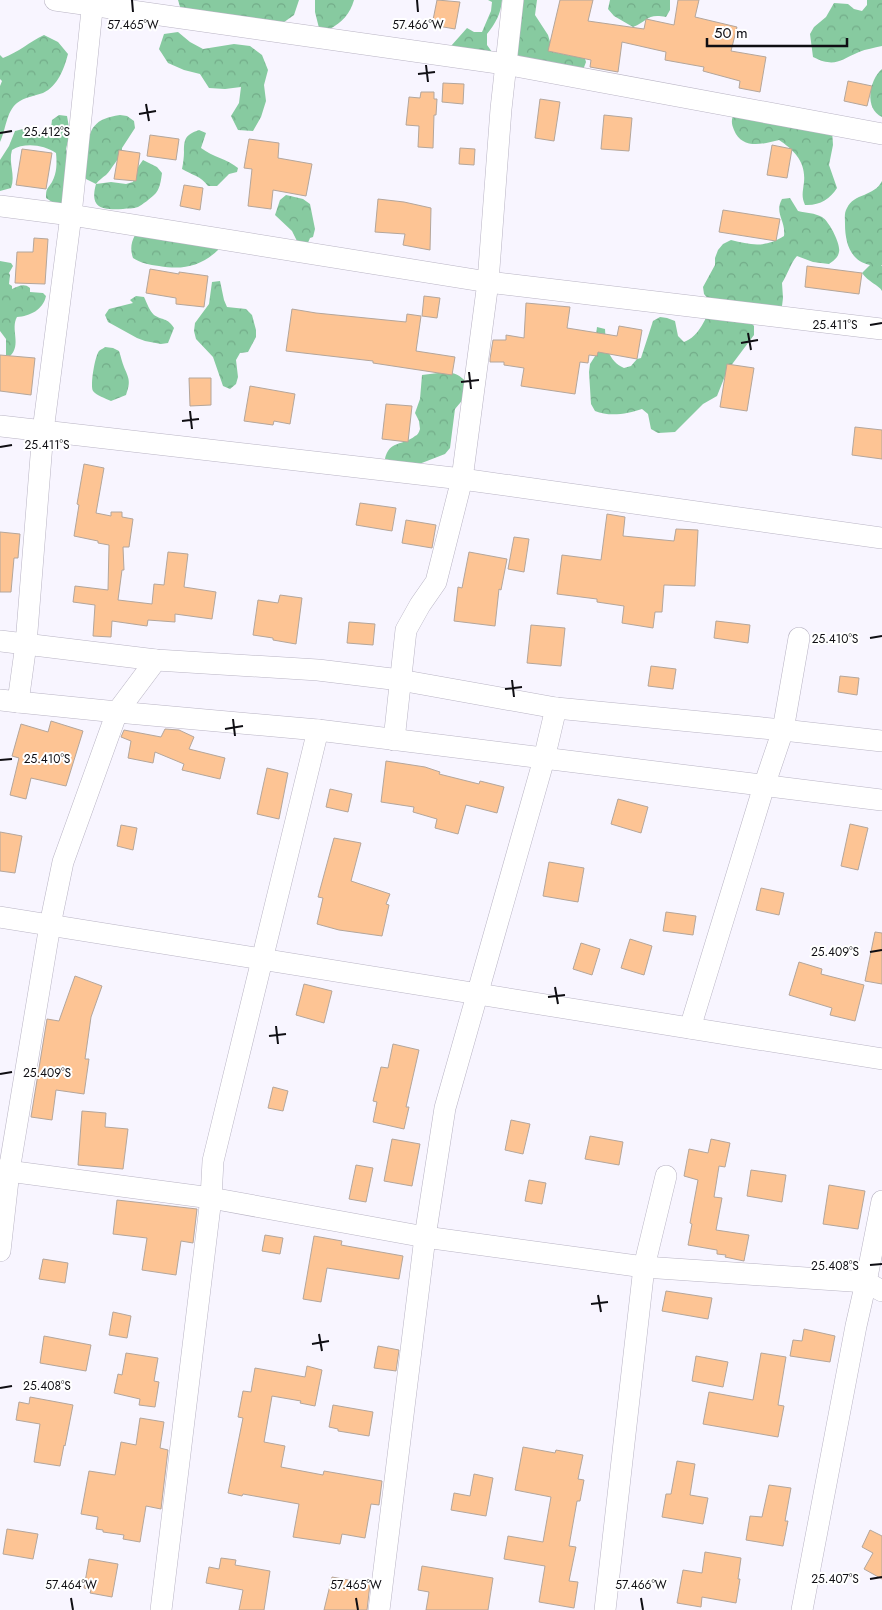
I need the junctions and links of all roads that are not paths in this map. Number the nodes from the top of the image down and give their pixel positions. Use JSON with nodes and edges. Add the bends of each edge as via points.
{"nodes":[{"id":1,"x":55,"y":0,"type":"edge"},
{"id":2,"x":513,"y":0,"type":"edge"},
{"id":3,"x":93,"y":2,"type":"edge"},
{"id":4,"x":505,"y":64,"type":"junction"},
{"id":5,"x":882,"y":134,"type":"edge"},
{"id":6,"x":0,"y":206,"type":"edge"},
{"id":7,"x":71,"y":215,"type":"junction"},
{"id":8,"x":488,"y":282,"type":"junction"},
{"id":9,"x":882,"y":329,"type":"edge"},
{"id":10,"x":0,"y":426,"type":"edge"},
{"id":11,"x":42,"y":431,"type":"junction"},
{"id":12,"x":462,"y":479,"type":"junction"},
{"id":13,"x":882,"y":538,"type":"edge"},
{"id":14,"x":799,"y":638,"type":"dead end"},
{"id":15,"x":0,"y":641,"type":"edge"},
{"id":16,"x":26,"y":644,"type":"junction"},
{"id":17,"x":156,"y":660,"type":"junction"},
{"id":18,"x":400,"y":680,"type":"junction"},
{"id":19,"x":9,"y":701,"type":"edge"},
{"id":20,"x":556,"y":708,"type":"junction"},
{"id":21,"x":117,"y":712,"type":"junction"},
{"id":22,"x":318,"y":730,"type":"junction"},
{"id":23,"x":783,"y":730,"type":"junction"},
{"id":24,"x":394,"y":740,"type":"junction"},
{"id":25,"x":882,"y":741,"type":"edge"},
{"id":26,"x":544,"y":759,"type":"junction"},
{"id":27,"x":764,"y":786,"type":"junction"},
{"id":28,"x":882,"y":800,"type":"edge"},
{"id":29,"x":0,"y":918,"type":"edge"},
{"id":30,"x":50,"y":925,"type":"junction"},
{"id":31,"x":262,"y":959,"type":"junction"},
{"id":32,"x":477,"y":994,"type":"junction"},
{"id":33,"x":690,"y":1028,"type":"junction"},
{"id":34,"x":882,"y":1059,"type":"edge"},
{"id":35,"x":5,"y":1171,"type":"edge"},
{"id":36,"x":666,"y":1176,"type":"dead end"},
{"id":37,"x":211,"y":1198,"type":"junction"},
{"id":38,"x":882,"y":1201,"type":"edge"},
{"id":39,"x":425,"y":1237,"type":"junction"},
{"id":40,"x":0,"y":1250,"type":"edge"},
{"id":41,"x":644,"y":1267,"type":"junction"},
{"id":42,"x":874,"y":1286,"type":"edge"},
{"id":43,"x":161,"y":1610,"type":"edge"},
{"id":44,"x":379,"y":1610,"type":"edge"},
{"id":45,"x":605,"y":1610,"type":"edge"},
{"id":46,"x":802,"y":1610,"type":"edge"}],
"edges":[{"from":1,"to":3,"type":"street"},
{"from":2,"to":4,"type":"street"},
{"from":3,"to":4,"type":"street"},
{"from":3,"to":7,"type":"street"},
{"from":4,"to":5,"type":"street"},
{"from":4,"to":8,"type":"street"},
{"from":6,"to":7,"type":"street"},
{"from":7,"to":8,"type":"street"},
{"from":7,"to":11,"type":"street"},
{"from":8,"to":9,"type":"street"},
{"from":8,"to":12,"type":"street"},
{"from":10,"to":11,"type":"street"},
{"from":11,"to":12,"type":"street"},
{"from":11,"to":16,"type":"street"},
{"from":12,"to":13,"type":"street"},
{"from":12,"to":18,"type":"street","via":[[436,582],[406,630]]},
{"from":14,"to":23,"type":"street"},
{"from":15,"to":16,"type":"street"},
{"from":16,"to":17,"type":"street"},
{"from":16,"to":19,"type":"street"},
{"from":17,"to":18,"type":"street","via":[[318,670]]},
{"from":17,"to":21,"type":"street"},
{"from":18,"to":20,"type":"street"},
{"from":18,"to":24,"type":"street"},
{"from":19,"to":21,"type":"street"},
{"from":20,"to":23,"type":"street"},
{"from":20,"to":26,"type":"street"},
{"from":21,"to":22,"type":"street"},
{"from":21,"to":30,"type":"street","via":[[63,862]]},
{"from":22,"to":24,"type":"street"},
{"from":22,"to":31,"type":"street"},
{"from":23,"to":25,"type":"street"},
{"from":23,"to":27,"type":"street"},
{"from":24,"to":26,"type":"street"},
{"from":26,"to":27,"type":"street"},
{"from":26,"to":32,"type":"street"},
{"from":27,"to":28,"type":"street"},
{"from":27,"to":33,"type":"street"},
{"from":29,"to":30,"type":"street"},
{"from":30,"to":31,"type":"street"},
{"from":30,"to":35,"type":"street"},
{"from":31,"to":32,"type":"street"},
{"from":31,"to":37,"type":"street","via":[[213,1161]]},
{"from":32,"to":33,"type":"street"},
{"from":32,"to":39,"type":"street","via":[[445,1108]]},
{"from":33,"to":34,"type":"street"},
{"from":35,"to":37,"type":"street"},
{"from":35,"to":40,"type":"street"},
{"from":36,"to":41,"type":"street"},
{"from":37,"to":39,"type":"street"},
{"from":37,"to":43,"type":"street"},
{"from":38,"to":42,"type":"street"},
{"from":39,"to":41,"type":"street"},
{"from":39,"to":44,"type":"street"},
{"from":41,"to":42,"type":"street"},
{"from":41,"to":45,"type":"street"},
{"from":42,"to":46,"type":"street","via":[[856,1326]]}]}
